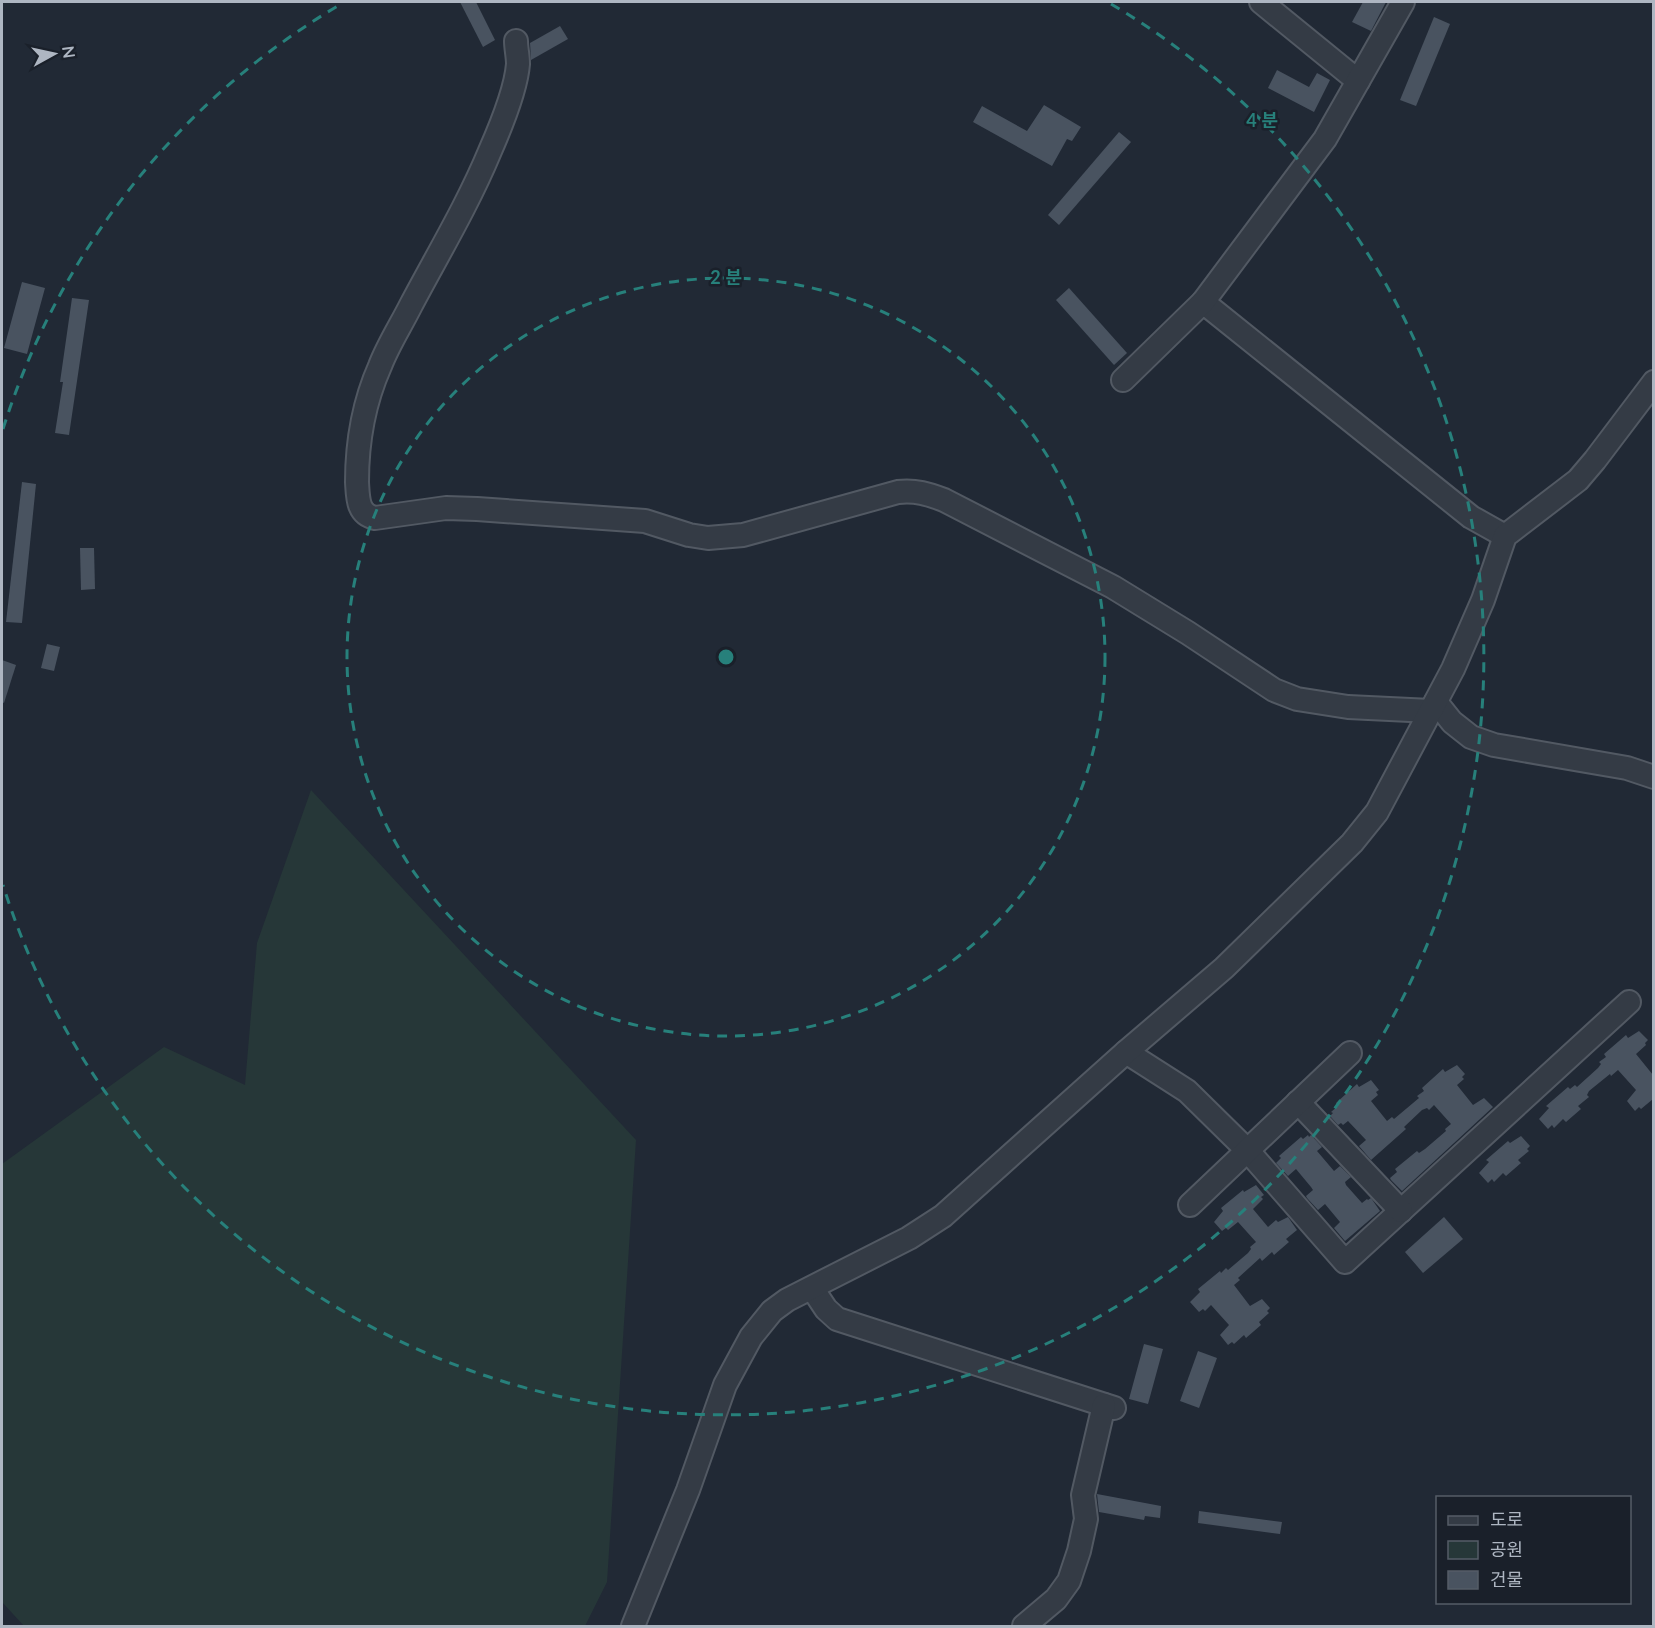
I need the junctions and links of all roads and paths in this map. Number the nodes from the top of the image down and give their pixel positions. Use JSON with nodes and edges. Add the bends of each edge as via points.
{"nodes":[{"id":1,"x":1261,"y":2,"type":"edge"},
{"id":2,"x":1403,"y":2,"type":"edge"},
{"id":3,"x":516,"y":41,"type":"dead end"},
{"id":4,"x":1358,"y":81,"type":"junction"},
{"id":5,"x":1203,"y":302,"type":"junction"},
{"id":6,"x":1124,"y":380,"type":"dead end"},
{"id":7,"x":1653,"y":382,"type":"edge"},
{"id":8,"x":1505,"y":536,"type":"junction"},
{"id":9,"x":1434,"y":706,"type":"junction"},
{"id":10,"x":1653,"y":777,"type":"edge"},
{"id":11,"x":1629,"y":1002,"type":"dead end"},
{"id":12,"x":1126,"y":1052,"type":"junction"},
{"id":13,"x":1350,"y":1053,"type":"dead end"},
{"id":14,"x":1298,"y":1102,"type":"junction"},
{"id":15,"x":1247,"y":1150,"type":"junction"},
{"id":16,"x":1190,"y":1205,"type":"dead end"},
{"id":17,"x":1401,"y":1211,"type":"junction"},
{"id":18,"x":812,"y":1288,"type":"junction"},
{"id":19,"x":633,"y":1626,"type":"edge"},
{"id":20,"x":1024,"y":1626,"type":"edge"}],
"edges":[{"from":1,"to":4,"type":"street"},
{"from":2,"to":4,"type":"street"},
{"from":3,"to":9,"type":"street","via":[[518,64],[490,151],[390,344],[371,391],[357,472],[358,498],[367,516],[477,509],[645,521],[688,535],[720,539],[914,490],[944,501],[1113,587],[1274,690],[1297,699],[1348,706]]},
{"from":4,"to":5,"type":"street","via":[[1325,139]]},
{"from":5,"to":6,"type":"street"},
{"from":5,"to":8,"type":"street","via":[[1471,517]]},
{"from":7,"to":8,"type":"street","via":[[1578,480]]},
{"from":8,"to":9,"type":"street","via":[[1483,600]]},
{"from":9,"to":10,"type":"street","via":[[1471,737],[1494,745],[1627,768]]},
{"from":9,"to":12,"type":"street","via":[[1377,812],[1352,843],[1224,968]]},
{"from":11,"to":17,"type":"street"},
{"from":12,"to":15,"type":"street","via":[[1187,1091]]},
{"from":12,"to":18,"type":"street","via":[[943,1216]]},
{"from":13,"to":14,"type":"street"},
{"from":14,"to":15,"type":"street"},
{"from":14,"to":17,"type":"street"},
{"from":15,"to":16,"type":"street"},
{"from":15,"to":17,"type":"street","via":[[1346,1262]]},
{"from":18,"to":19,"type":"street","via":[[772,1311],[750,1337],[725,1385]]},
{"from":18,"to":20,"type":"street","via":[[837,1319],[1109,1406],[1083,1495],[1086,1519],[1069,1581],[1056,1599]]}]}
